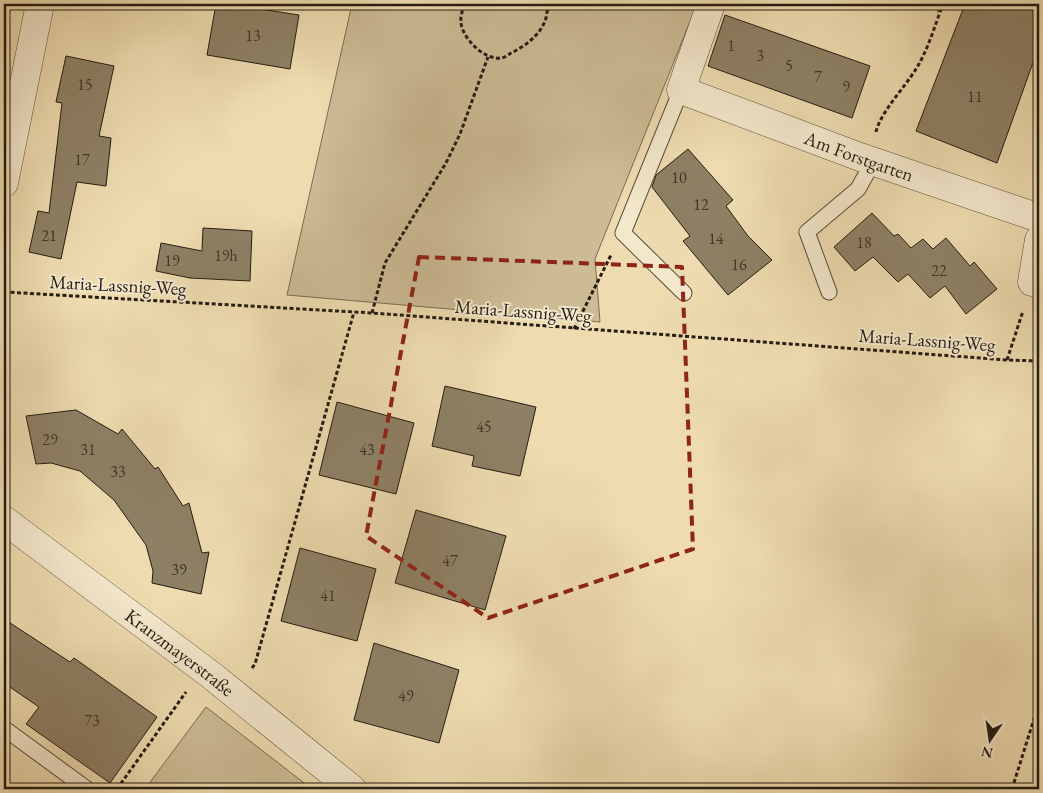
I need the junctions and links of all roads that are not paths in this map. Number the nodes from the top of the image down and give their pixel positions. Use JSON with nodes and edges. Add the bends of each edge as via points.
{"nodes":[{"id":1,"x":40,"y":4,"type":"edge"},
{"id":2,"x":711,"y":4,"type":"edge"},
{"id":3,"x":681,"y":90,"type":"junction"},
{"id":4,"x":873,"y":162,"type":"junction"},
{"id":5,"x":4,"y":183,"type":"edge"},
{"id":6,"x":1039,"y":218,"type":"edge"},
{"id":7,"x":1039,"y":240,"type":"edge"},
{"id":8,"x":1032,"y":282,"type":"road end"},
{"id":9,"x":829,"y":292,"type":"dead end"},
{"id":10,"x":684,"y":293,"type":"dead end"},
{"id":11,"x":4,"y":520,"type":"edge"},
{"id":12,"x":5,"y":729,"type":"dead end"},
{"id":13,"x":87,"y":789,"type":"edge"},
{"id":14,"x":352,"y":789,"type":"edge"}],
"edges":[{"from":1,"to":5,"type":"street"},
{"from":2,"to":3,"type":"street"},
{"from":3,"to":4,"type":"street","name":"Am Forstgarten"},
{"from":3,"to":10,"type":"lane","via":[[623,233]]},
{"from":4,"to":6,"type":"street","name":"Am Forstgarten"},
{"from":4,"to":9,"type":"lane","via":[[858,189],[807,232]]},
{"from":7,"to":8,"type":"street"},
{"from":11,"to":14,"type":"street","name":"Kranzmayerstraße","via":[[232,692]]},
{"from":12,"to":13,"type":"lane"}]}
